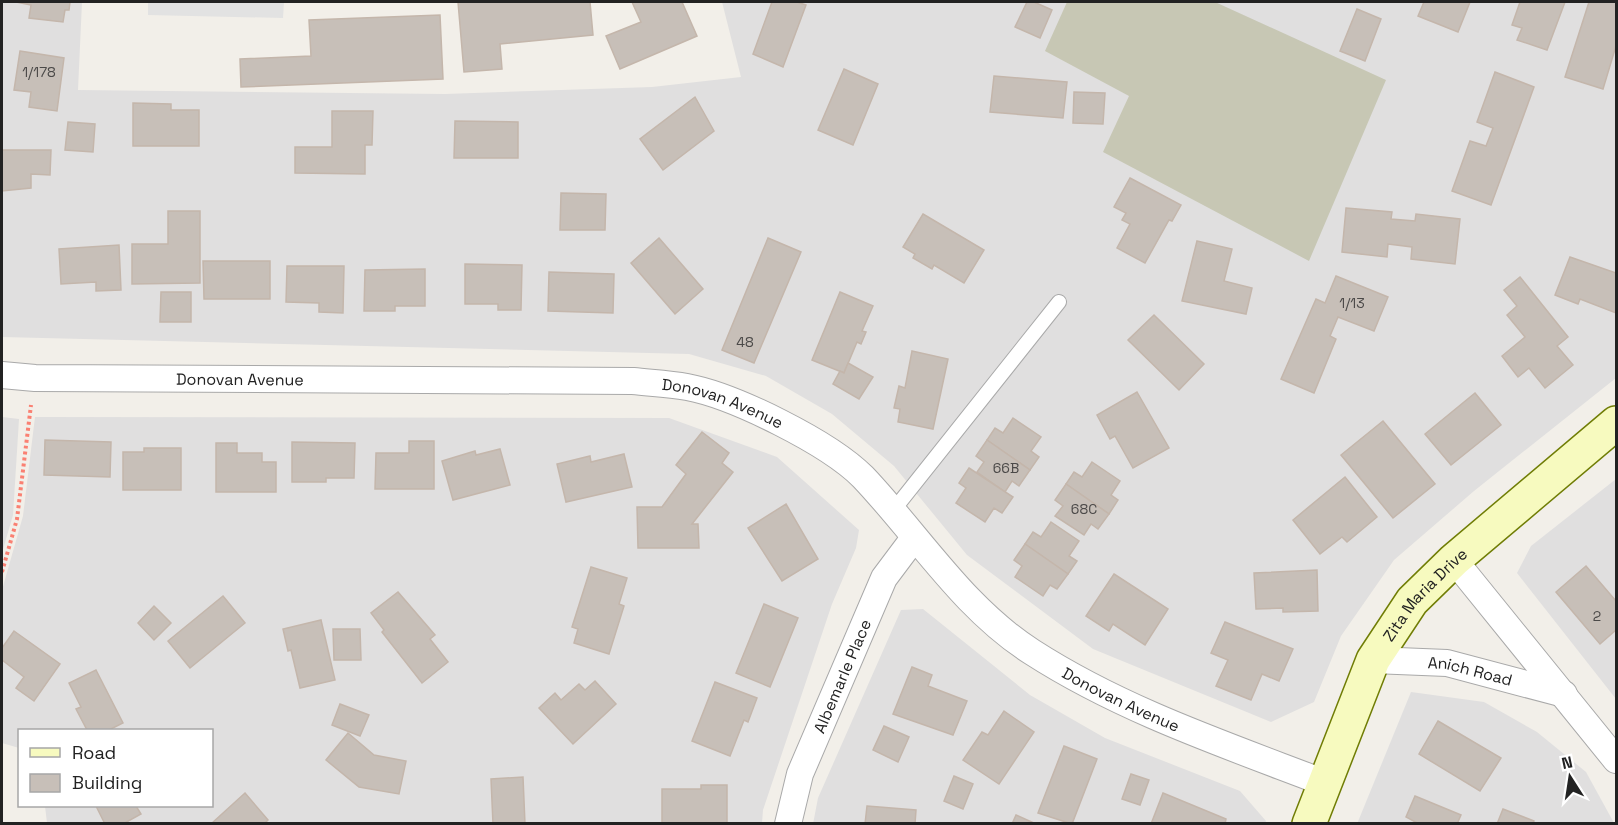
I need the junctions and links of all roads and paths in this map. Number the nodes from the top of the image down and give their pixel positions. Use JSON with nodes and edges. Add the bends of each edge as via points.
{"nodes":[{"id":1,"x":1059,"y":302,"type":"dead end"},
{"id":2,"x":2,"y":375,"type":"edge"},
{"id":3,"x":32,"y":399,"type":"dead end"},
{"id":4,"x":1617,"y":423,"type":"edge"},
{"id":5,"x":892,"y":513,"type":"junction"},
{"id":6,"x":915,"y":538,"type":"junction"},
{"id":7,"x":1454,"y":560,"type":"junction"},
{"id":8,"x":2,"y":572,"type":"edge"},
{"id":9,"x":1373,"y":660,"type":"junction"},
{"id":10,"x":1564,"y":694,"type":"junction"},
{"id":11,"x":1617,"y":760,"type":"edge"},
{"id":12,"x":1325,"y":783,"type":"junction"},
{"id":13,"x":788,"y":824,"type":"edge"},
{"id":14,"x":1309,"y":824,"type":"edge"}],
"edges":[{"from":1,"to":5,"type":"lane"},
{"from":2,"to":5,"type":"street","name":"Donovan Avenue","via":[[633,381],[688,387],[743,405],[808,438],[861,476]]},
{"from":3,"to":8,"type":"path","via":[[17,519]]},
{"from":4,"to":7,"type":"street","name":"Zita Maria Drive"},
{"from":5,"to":6,"type":"street","name":"Donovan Avenue"},
{"from":6,"to":12,"type":"street","name":"Donovan Avenue","via":[[970,601],[1031,652],[1118,700]]},
{"from":6,"to":13,"type":"street","name":"Albemarle Place","via":[[884,578],[800,774]]},
{"from":7,"to":9,"type":"street","name":"Zita Maria Drive","via":[[1412,602]]},
{"from":7,"to":10,"type":"street"},
{"from":9,"to":10,"type":"street","name":"Anich Road","via":[[1447,663]]},
{"from":9,"to":12,"type":"street","name":"Zita Maria Drive"},
{"from":10,"to":11,"type":"street"},
{"from":12,"to":14,"type":"street","name":"Zita Maria Drive"}]}
